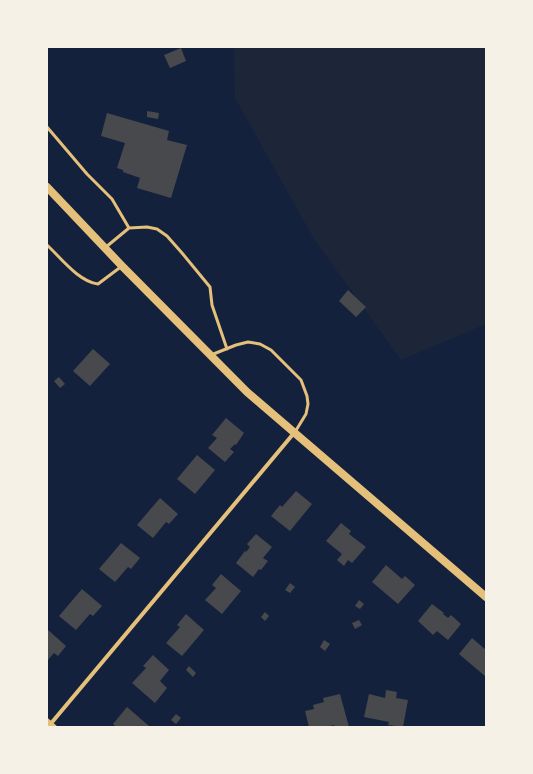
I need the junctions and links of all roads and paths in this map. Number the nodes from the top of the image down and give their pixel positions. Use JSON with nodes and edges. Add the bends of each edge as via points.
{"nodes":[{"id":1,"x":47,"y":127,"type":"edge"},
{"id":2,"x":47,"y":187,"type":"edge"},
{"id":3,"x":129,"y":228,"type":"junction"},
{"id":4,"x":47,"y":245,"type":"edge"},
{"id":5,"x":51,"y":249,"type":"junction"},
{"id":6,"x":105,"y":249,"type":"junction"},
{"id":7,"x":47,"y":253,"type":"edge"},
{"id":8,"x":122,"y":266,"type":"junction"},
{"id":9,"x":227,"y":349,"type":"junction"},
{"id":10,"x":211,"y":355,"type":"junction"},
{"id":11,"x":294,"y":433,"type":"junction"},
{"id":12,"x":485,"y":594,"type":"edge"},
{"id":13,"x":47,"y":720,"type":"edge"},
{"id":14,"x":51,"y":726,"type":"edge"}],
"edges":[{"from":1,"to":3,"type":"lane","via":[[112,199]]},
{"from":2,"to":6,"type":"main road"},
{"from":3,"to":6,"type":"lane"},
{"from":3,"to":9,"type":"lane","via":[[157,229],[167,236],[210,287],[212,304]]},
{"from":4,"to":5,"type":"lane"},
{"from":5,"to":7,"type":"lane"},
{"from":5,"to":8,"type":"lane","via":[[91,284],[98,284]]},
{"from":6,"to":8,"type":"main road"},
{"from":8,"to":10,"type":"main road"},
{"from":9,"to":10,"type":"lane"},
{"from":9,"to":11,"type":"lane","via":[[248,342],[260,344],[271,350],[301,380],[308,404],[306,414]]},
{"from":10,"to":11,"type":"main road","via":[[247,392]]},
{"from":11,"to":12,"type":"main road"},
{"from":11,"to":14,"type":"street"},
{"from":13,"to":14,"type":"street"}]}
